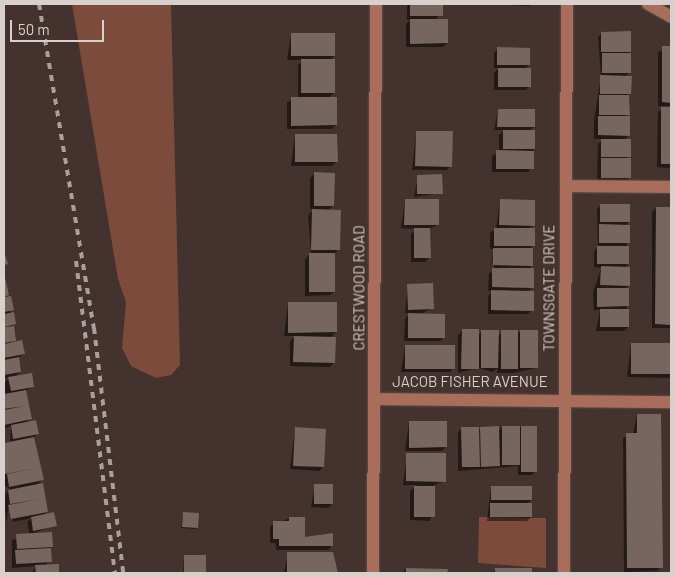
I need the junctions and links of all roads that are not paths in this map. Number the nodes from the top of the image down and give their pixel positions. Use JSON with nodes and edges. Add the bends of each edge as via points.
{"nodes":[{"id":1,"x":376,"y":4,"type":"edge"},
{"id":2,"x":567,"y":4,"type":"edge"},
{"id":3,"x":648,"y":4,"type":"edge"},
{"id":4,"x":671,"y":17,"type":"edge"},
{"id":5,"x":566,"y":186,"type":"junction"},
{"id":6,"x":671,"y":187,"type":"edge"},
{"id":7,"x":375,"y":399,"type":"junction"},
{"id":8,"x":565,"y":399,"type":"junction"},
{"id":9,"x":671,"y":402,"type":"edge"},
{"id":10,"x":373,"y":573,"type":"edge"},
{"id":11,"x":564,"y":573,"type":"edge"}],
"edges":[{"from":1,"to":7,"type":"street","name":"CRESTWOOD ROAD"},
{"from":2,"to":5,"type":"street","name":"TOWNSGATE DRIVE"},
{"from":3,"to":4,"type":"street"},
{"from":5,"to":6,"type":"street"},
{"from":5,"to":8,"type":"street","name":"TOWNSGATE DRIVE"},
{"from":7,"to":8,"type":"street","name":"JACOB FISHER AVENUE"},
{"from":7,"to":10,"type":"street","name":"CRESTWOOD ROAD"},
{"from":8,"to":9,"type":"street","name":"JACOB FISHER AVENUE"},
{"from":8,"to":11,"type":"street","name":"TOWNSGATE DRIVE"}]}
